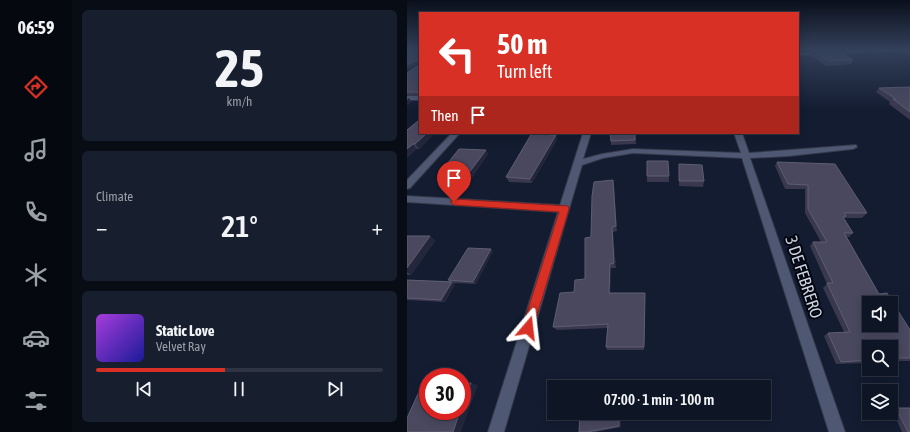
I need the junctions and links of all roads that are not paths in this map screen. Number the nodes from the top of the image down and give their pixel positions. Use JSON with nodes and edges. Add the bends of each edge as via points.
{"nodes":[{"id":1,"x":407,"y":98,"type":"edge"},
{"id":2,"x":419,"y":98,"type":"edge"},
{"id":3,"x":455,"y":134,"type":"edge"},
{"id":4,"x":587,"y":134,"type":"edge"},
{"id":5,"x":739,"y":134,"type":"edge"},
{"id":6,"x":853,"y":147,"type":"dead end"},
{"id":7,"x":746,"y":156,"type":"junction"},
{"id":8,"x":578,"y":162,"type":"junction"},
{"id":9,"x":407,"y":186,"type":"edge"},
{"id":10,"x":407,"y":199,"type":"edge"},
{"id":11,"x":565,"y":209,"type":"junction"},
{"id":12,"x":496,"y":432,"type":"edge"},
{"id":13,"x":837,"y":432,"type":"edge"}],
"edges":[{"from":1,"to":2,"type":"street"},
{"from":3,"to":9,"type":"street"},
{"from":4,"to":8,"type":"street"},
{"from":5,"to":7,"type":"street","name":"3 DE FEBRERO"},
{"from":6,"to":7,"type":"street"},
{"from":7,"to":8,"type":"street","via":[[633,151]]},
{"from":7,"to":13,"type":"street","name":"3 DE FEBRERO"},
{"from":8,"to":11,"type":"street"},
{"from":10,"to":11,"type":"street"},
{"from":11,"to":12,"type":"street"}]}
